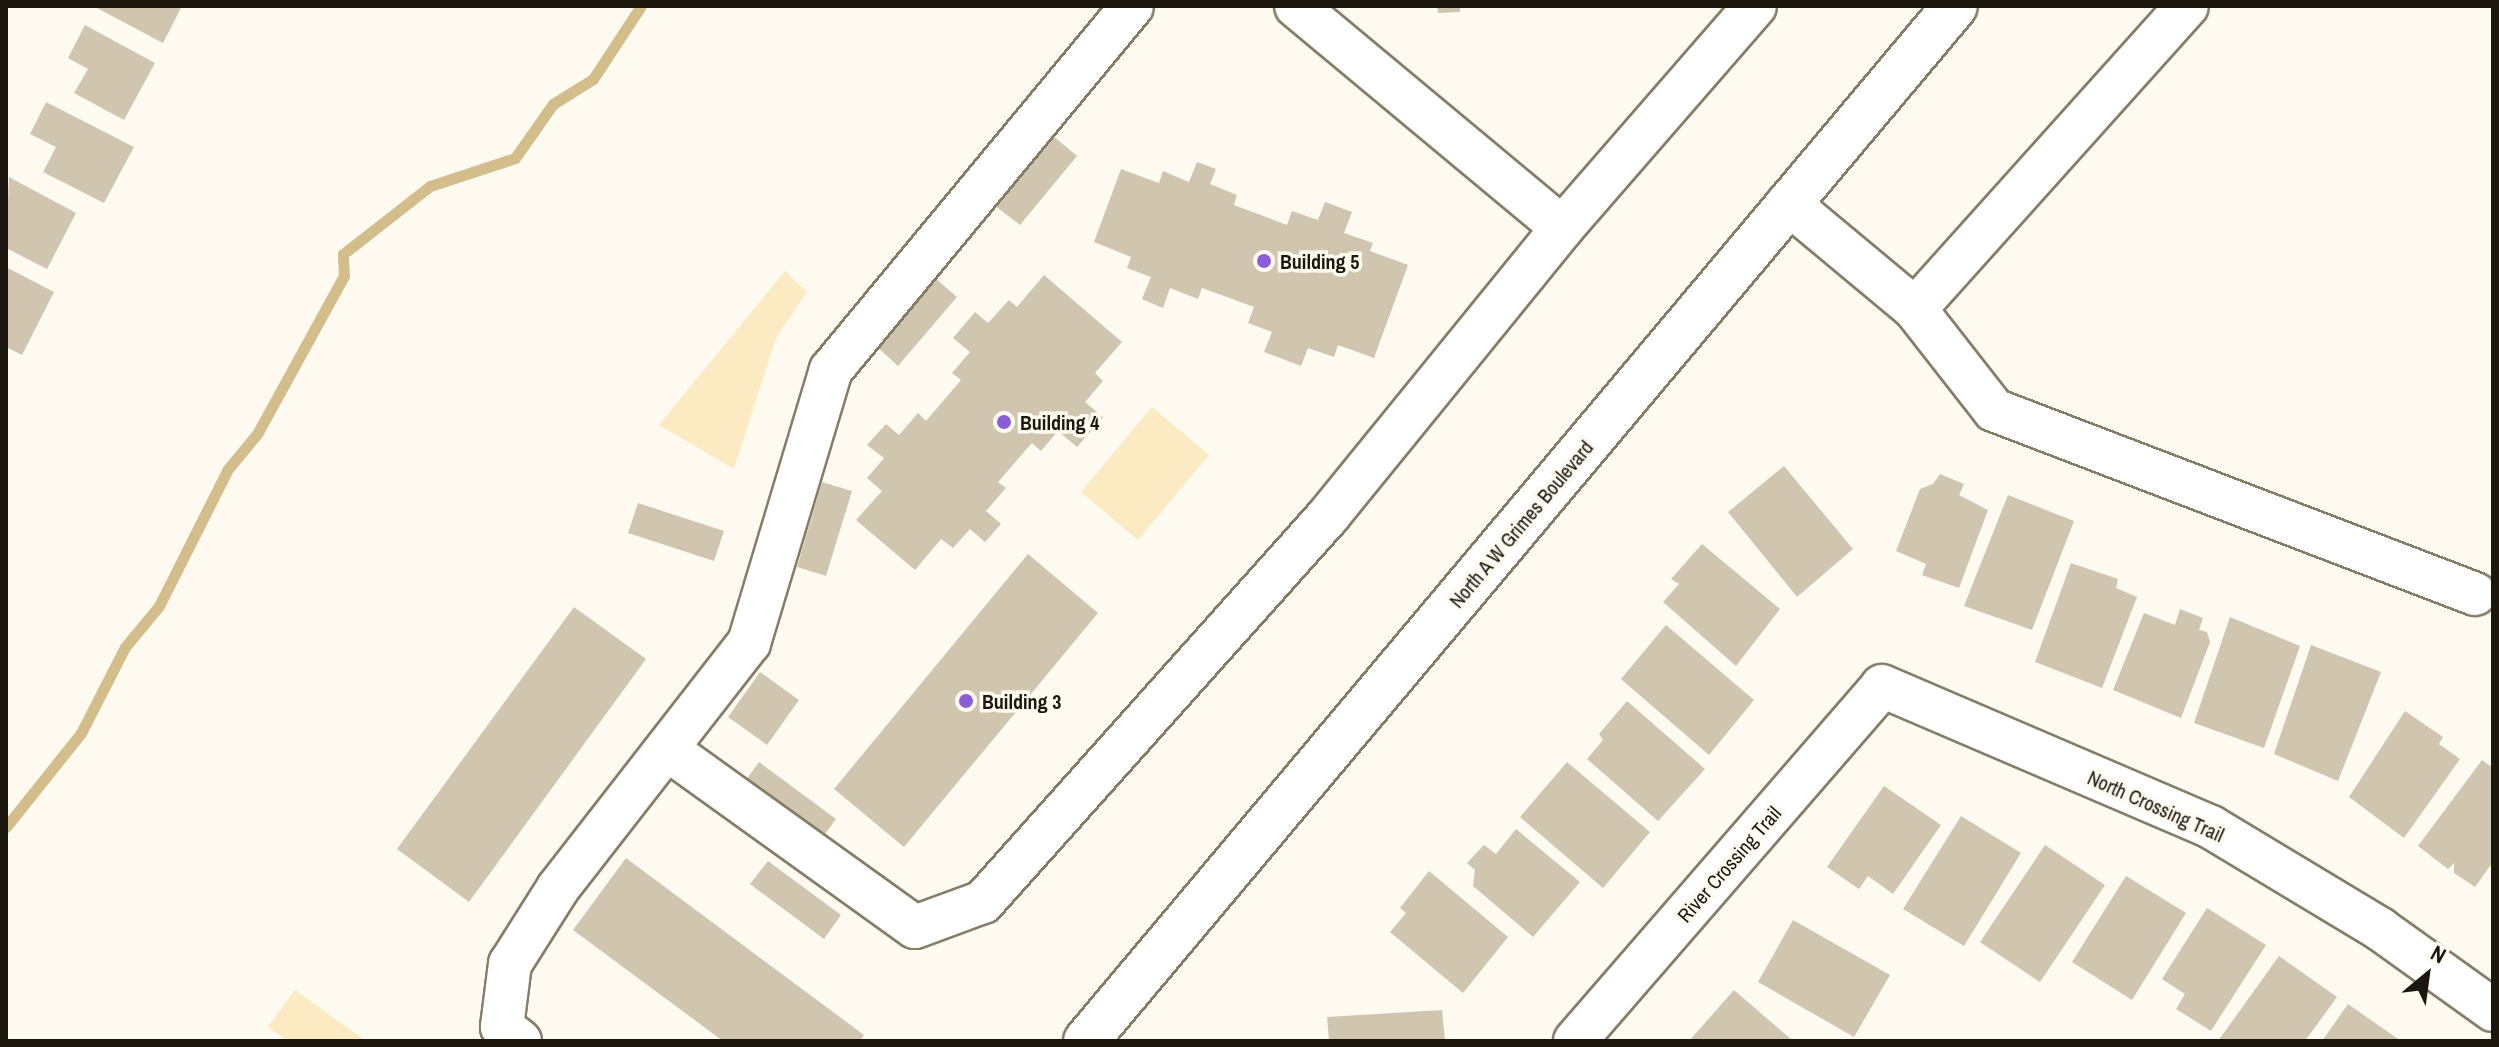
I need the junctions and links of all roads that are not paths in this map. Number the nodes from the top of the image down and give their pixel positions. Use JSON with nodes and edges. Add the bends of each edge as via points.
{"nodes":[{"id":1,"x":1132,"y":6,"type":"edge"},
{"id":2,"x":1296,"y":6,"type":"edge"},
{"id":3,"x":1755,"y":6,"type":"edge"},
{"id":4,"x":1955,"y":6,"type":"edge"},
{"id":5,"x":2187,"y":6,"type":"edge"},
{"id":6,"x":1788,"y":203,"type":"junction"},
{"id":7,"x":1562,"y":228,"type":"junction"},
{"id":8,"x":1915,"y":309,"type":"junction"},
{"id":9,"x":2475,"y":594,"type":"dead end"},
{"id":10,"x":1882,"y":686,"type":"joint"},
{"id":11,"x":667,"y":749,"type":"junction"},
{"id":12,"x":2493,"y":1010,"type":"edge"},
{"id":13,"x":520,"y":1041,"type":"edge"},
{"id":14,"x":1086,"y":1041,"type":"edge"},
{"id":15,"x":1575,"y":1041,"type":"edge"}],
"edges":[{"from":1,"to":11,"type":"street","via":[[831,370],[749,643]]},
{"from":2,"to":7,"type":"street"},
{"from":3,"to":7,"type":"street"},
{"from":4,"to":6,"type":"main road","name":"North A W Grimes Boulevard"},
{"from":5,"to":8,"type":"street"},
{"from":6,"to":8,"type":"street"},
{"from":6,"to":14,"type":"main road","name":"North A W Grimes Boulevard"},
{"from":7,"to":11,"type":"street","via":[[1329,515],[983,902],[915,927]]},
{"from":8,"to":9,"type":"street","via":[[1994,410]]},
{"from":10,"to":12,"type":"street","name":"North Crossing Trail","via":[[2211,827],[2380,929]]},
{"from":10,"to":15,"type":"street","name":"River Crossing Trail"},
{"from":11,"to":13,"type":"street","via":[[558,888],[510,964],[502,1027]]}]}
